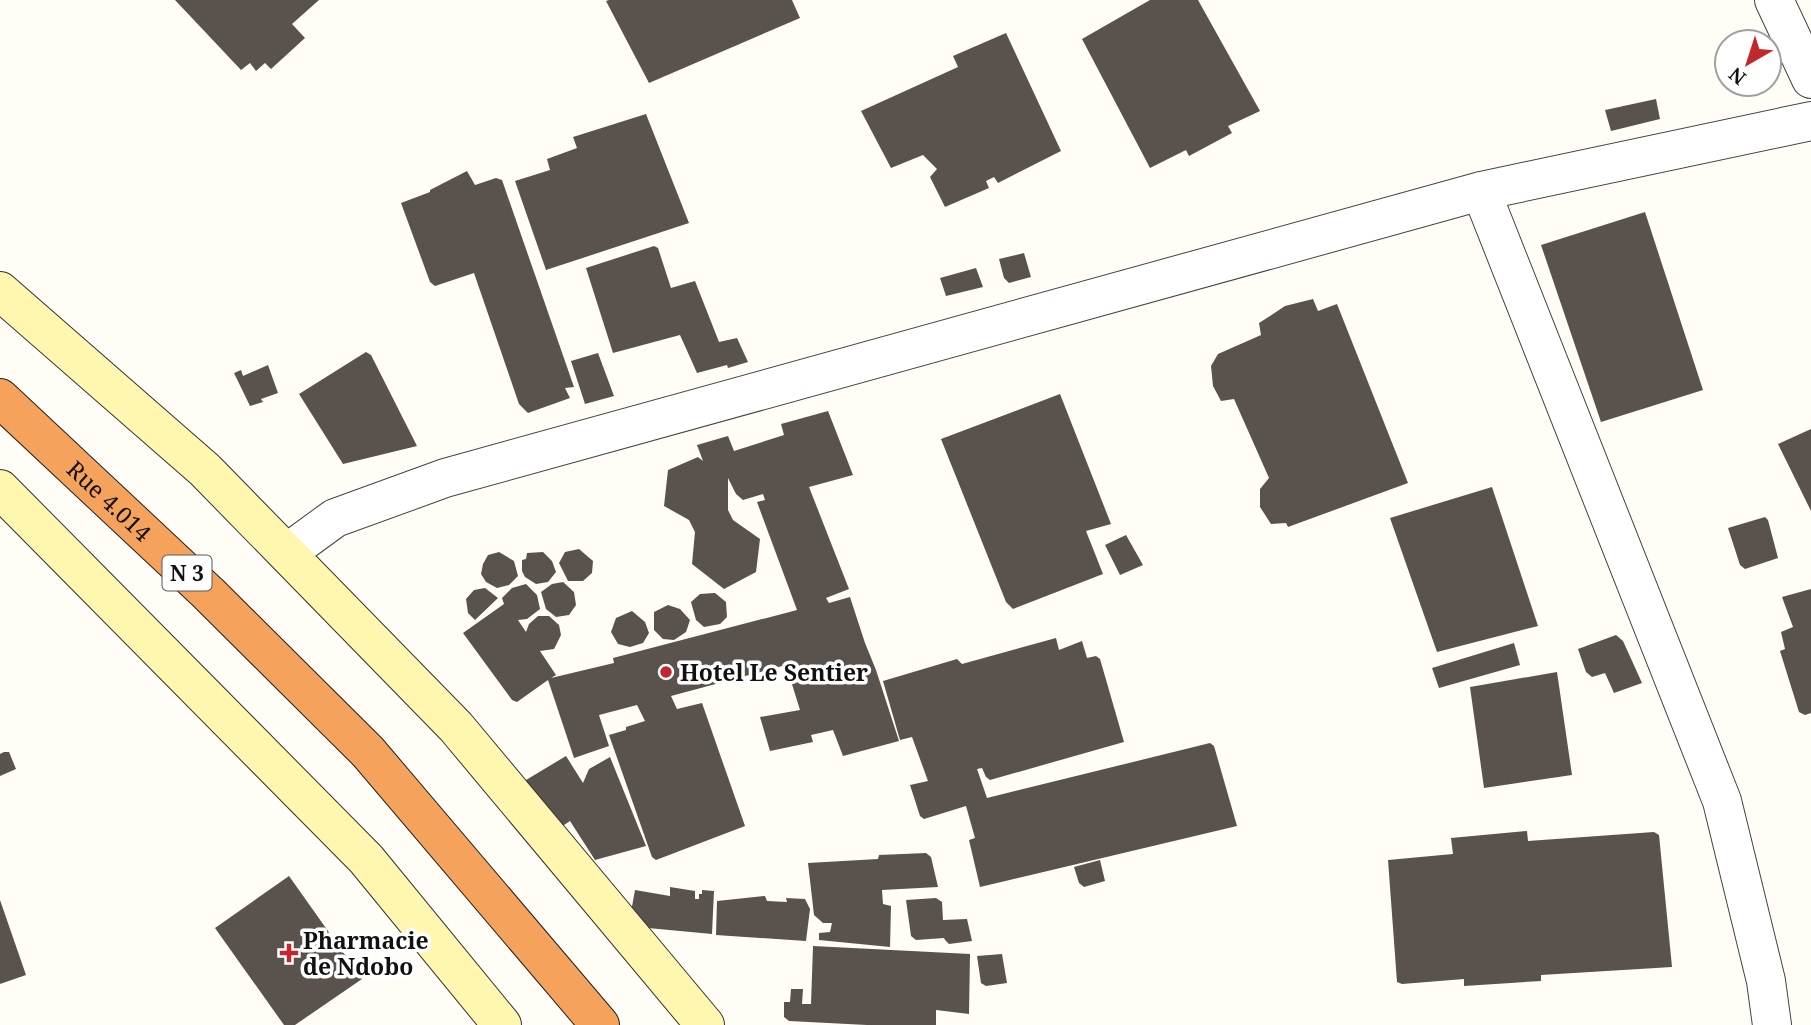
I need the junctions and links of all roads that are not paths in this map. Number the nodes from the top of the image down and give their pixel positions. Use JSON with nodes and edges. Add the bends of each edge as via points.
{"nodes":[{"id":1,"x":1774,"y":0,"type":"edge"},
{"id":2,"x":1811,"y":79,"type":"edge"},
{"id":3,"x":1811,"y":121,"type":"edge"},
{"id":4,"x":1481,"y":191,"type":"junction"},
{"id":5,"x":0,"y":291,"type":"edge"},
{"id":6,"x":0,"y":398,"type":"edge"},
{"id":7,"x":0,"y":489,"type":"edge"},
{"id":8,"x":286,"y":552,"type":"junction"},
{"id":9,"x":502,"y":1025,"type":"edge"},
{"id":10,"x":600,"y":1025,"type":"edge"},
{"id":11,"x":705,"y":1025,"type":"edge"},
{"id":12,"x":1772,"y":1025,"type":"edge"}],
"edges":[{"from":1,"to":2,"type":"street"},
{"from":3,"to":4,"type":"street"},
{"from":4,"to":8,"type":"street","via":[[445,478],[335,518]]},
{"from":4,"to":12,"type":"street","via":[[1722,801],[1766,981]]},
{"from":5,"to":8,"type":"main road","via":[[205,470]]},
{"from":6,"to":10,"type":"highway","name":"Rue 4.014","number":"N 3","via":[[208,593],[368,752]]},
{"from":7,"to":9,"type":"main road","via":[[366,859]]},
{"from":8,"to":11,"type":"main road","via":[[456,727]]}]}
